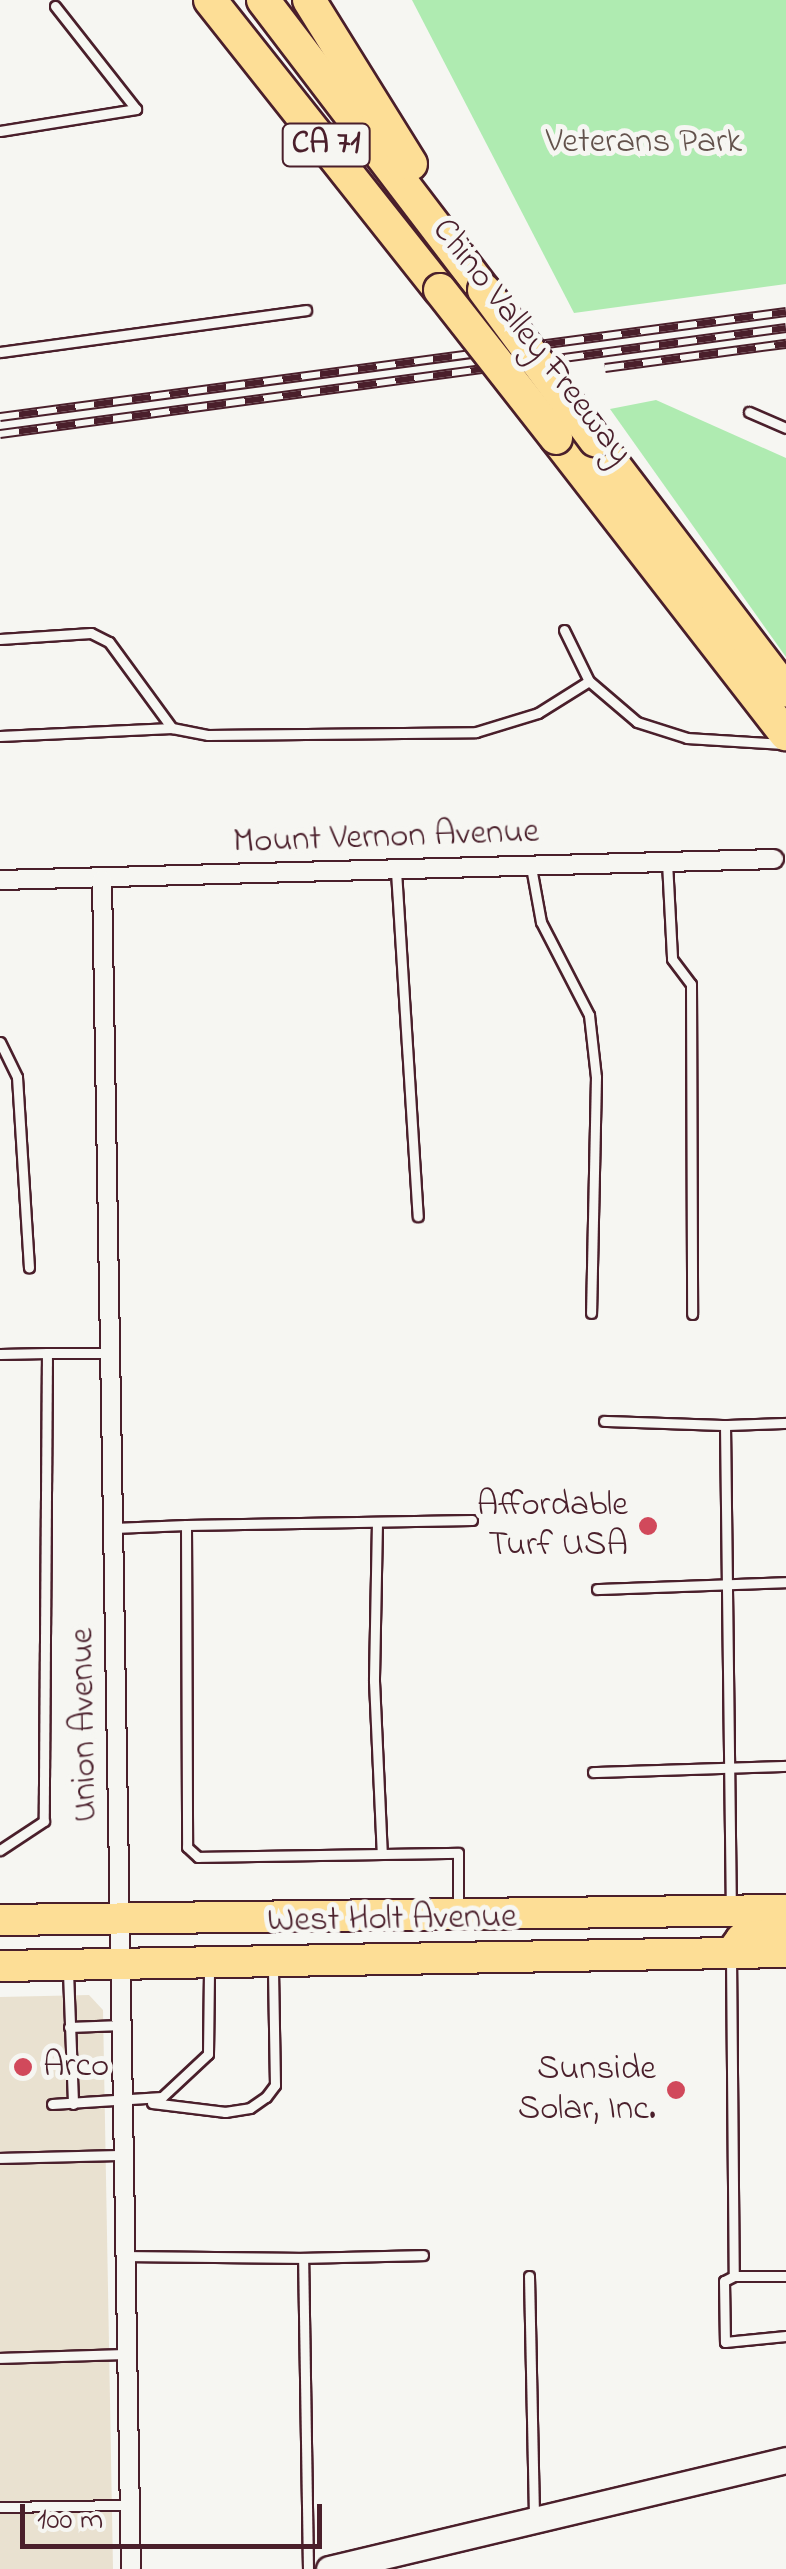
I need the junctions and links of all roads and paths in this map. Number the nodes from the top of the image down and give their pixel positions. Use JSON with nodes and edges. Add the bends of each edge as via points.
{"nodes":[{"id":1,"x":210,"y":0,"type":"edge"},
{"id":2,"x":262,"y":0,"type":"edge"},
{"id":3,"x":308,"y":0,"type":"edge"},
{"id":4,"x":55,"y":6,"type":"dead end"},
{"id":5,"x":0,"y":131,"type":"edge"},
{"id":6,"x":459,"y":257,"type":"junction"},
{"id":7,"x":306,"y":310,"type":"dead end"},
{"id":8,"x":0,"y":352,"type":"edge"},
{"id":9,"x":748,"y":412,"type":"dead end"},
{"id":10,"x":786,"y":428,"type":"edge"},
{"id":11,"x":564,"y":630,"type":"dead end"},
{"id":12,"x":0,"y":640,"type":"edge"},
{"id":13,"x":589,"y":681,"type":"junction"},
{"id":14,"x":775,"y":691,"type":"edge"},
{"id":15,"x":172,"y":728,"type":"junction"},
{"id":16,"x":786,"y":734,"type":"edge"},
{"id":17,"x":0,"y":736,"type":"edge"},
{"id":18,"x":786,"y":744,"type":"edge"},
{"id":19,"x":774,"y":859,"type":"dead end"},
{"id":20,"x":667,"y":862,"type":"junction"},
{"id":21,"x":531,"y":866,"type":"junction"},
{"id":22,"x":396,"y":870,"type":"junction"},
{"id":23,"x":0,"y":880,"type":"edge"},
{"id":24,"x":102,"y":880,"type":"junction"},
{"id":25,"x":0,"y":1042,"type":"edge"},
{"id":26,"x":418,"y":1216,"type":"dead end"},
{"id":27,"x":28,"y":1268,"type":"dead end"},
{"id":28,"x":592,"y":1313,"type":"dead end"},
{"id":29,"x":692,"y":1314,"type":"dead end"},
{"id":30,"x":47,"y":1353,"type":"junction"},
{"id":31,"x":110,"y":1353,"type":"junction"},
{"id":32,"x":0,"y":1354,"type":"edge"},
{"id":33,"x":604,"y":1421,"type":"dead end"},
{"id":34,"x":786,"y":1424,"type":"edge"},
{"id":35,"x":725,"y":1425,"type":"junction"},
{"id":36,"x":472,"y":1520,"type":"dead end"},
{"id":37,"x":377,"y":1522,"type":"junction"},
{"id":38,"x":186,"y":1525,"type":"junction"},
{"id":39,"x":114,"y":1528,"type":"junction"},
{"id":40,"x":786,"y":1582,"type":"edge"},
{"id":41,"x":728,"y":1583,"type":"junction"},
{"id":42,"x":597,"y":1588,"type":"dead end"},
{"id":43,"x":730,"y":1766,"type":"junction"},
{"id":44,"x":786,"y":1766,"type":"edge"},
{"id":45,"x":593,"y":1772,"type":"dead end"},
{"id":46,"x":0,"y":1850,"type":"edge"},
{"id":47,"x":382,"y":1854,"type":"junction"},
{"id":48,"x":731,"y":1910,"type":"junction"},
{"id":49,"x":786,"y":1910,"type":"edge"},
{"id":50,"x":458,"y":1914,"type":"junction"},
{"id":51,"x":120,"y":1919,"type":"junction"},
{"id":52,"x":0,"y":1920,"type":"edge"},
{"id":53,"x":786,"y":1931,"type":"edge"},
{"id":54,"x":786,"y":1952,"type":"edge"},
{"id":55,"x":732,"y":1953,"type":"junction"},
{"id":56,"x":273,"y":1958,"type":"junction"},
{"id":57,"x":209,"y":1961,"type":"junction"},
{"id":58,"x":122,"y":1964,"type":"junction"},
{"id":59,"x":68,"y":1965,"type":"junction"},
{"id":60,"x":0,"y":1966,"type":"edge"},
{"id":61,"x":122,"y":2025,"type":"junction"},
{"id":62,"x":70,"y":2027,"type":"junction"},
{"id":63,"x":149,"y":2103,"type":"junction"},
{"id":64,"x":52,"y":2104,"type":"dead end"},
{"id":65,"x":74,"y":2104,"type":"junction"},
{"id":66,"x":124,"y":2104,"type":"junction"},
{"id":67,"x":124,"y":2154,"type":"junction"},
{"id":68,"x":0,"y":2158,"type":"edge"},
{"id":69,"x":423,"y":2255,"type":"dead end"},
{"id":70,"x":126,"y":2256,"type":"junction"},
{"id":71,"x":303,"y":2258,"type":"junction"},
{"id":72,"x":529,"y":2276,"type":"dead end"},
{"id":73,"x":734,"y":2276,"type":"junction"},
{"id":74,"x":786,"y":2276,"type":"edge"},
{"id":75,"x":786,"y":2336,"type":"edge"},
{"id":76,"x":128,"y":2354,"type":"junction"},
{"id":77,"x":0,"y":2358,"type":"edge"},
{"id":78,"x":786,"y":2460,"type":"edge"},
{"id":79,"x":130,"y":2505,"type":"junction"},
{"id":80,"x":0,"y":2507,"type":"edge"},
{"id":81,"x":534,"y":2520,"type":"junction"},
{"id":82,"x":132,"y":2569,"type":"edge"},
{"id":83,"x":308,"y":2569,"type":"edge"},
{"id":84,"x":329,"y":2569,"type":"edge"}],
"edges":[{"from":1,"to":14,"type":"highway","name":"Chino Valley Freeway","number":"CA 71","bridge":true,"via":[[556,438]]},
{"from":2,"to":6,"type":"highway","name":"Chino Valley Freeway","number":"CA 71"},
{"from":3,"to":6,"type":"highway","via":[[434,200]]},
{"from":4,"to":5,"type":"lane","via":[[136,110]]},
{"from":6,"to":14,"type":"highway","name":"Chino Valley Freeway","number":"CA 71","bridge":true},
{"from":7,"to":8,"type":"lane"},
{"from":9,"to":10,"type":"lane"},
{"from":11,"to":13,"type":"lane"},
{"from":12,"to":15,"type":"lane","via":[[91,634],[109,642]]},
{"from":13,"to":15,"type":"lane","via":[[538,713],[476,732],[208,736]]},
{"from":13,"to":18,"type":"lane","via":[[658,732]]},
{"from":14,"to":16,"type":"highway","name":"Chino Valley Freeway","number":"CA 71"},
{"from":15,"to":17,"type":"lane"},
{"from":19,"to":20,"type":"street","name":"Mount Vernon Avenue"},
{"from":20,"to":21,"type":"street","name":"Mount Vernon Avenue"},
{"from":20,"to":29,"type":"lane","via":[[672,959],[691,984]]},
{"from":21,"to":22,"type":"street","name":"Mount Vernon Avenue"},
{"from":21,"to":28,"type":"lane","via":[[541,922],[589,1015],[596,1076]]},
{"from":22,"to":24,"type":"street","name":"Mount Vernon Avenue"},
{"from":22,"to":26,"type":"lane"},
{"from":23,"to":24,"type":"street","name":"Mount Vernon Avenue"},
{"from":24,"to":31,"type":"street","name":"Union Avenue"},
{"from":25,"to":27,"type":"lane","via":[[17,1077]]},
{"from":30,"to":31,"type":"lane"},
{"from":30,"to":32,"type":"lane"},
{"from":30,"to":46,"type":"lane","via":[[44,1821]]},
{"from":31,"to":39,"type":"street","name":"Union Avenue"},
{"from":33,"to":35,"type":"lane"},
{"from":34,"to":35,"type":"lane"},
{"from":35,"to":41,"type":"lane"},
{"from":36,"to":37,"type":"lane"},
{"from":37,"to":38,"type":"lane"},
{"from":37,"to":47,"type":"lane","via":[[374,1681]]},
{"from":38,"to":39,"type":"lane"},
{"from":38,"to":47,"type":"lane","via":[[187,1847],[198,1858]]},
{"from":39,"to":51,"type":"street","name":"Union Avenue"},
{"from":40,"to":41,"type":"lane"},
{"from":41,"to":42,"type":"lane"},
{"from":41,"to":43,"type":"lane"},
{"from":43,"to":44,"type":"lane"},
{"from":43,"to":45,"type":"lane"},
{"from":43,"to":48,"type":"lane"},
{"from":47,"to":50,"type":"lane","via":[[458,1853]]},
{"from":48,"to":49,"type":"main road","name":"West Holt Avenue"},
{"from":48,"to":50,"type":"main road","name":"West Holt Avenue"},
{"from":50,"to":51,"type":"main road","name":"West Holt Avenue"},
{"from":51,"to":52,"type":"main road","name":"West Holt Avenue"},
{"from":51,"to":58,"type":"street","name":"Union Avenue"},
{"from":53,"to":55,"type":"main road","via":[[741,1939]]},
{"from":54,"to":55,"type":"main road","name":"West Holt Avenue"},
{"from":55,"to":56,"type":"main road","name":"West Holt Avenue"},
{"from":55,"to":73,"type":"lane"},
{"from":56,"to":57,"type":"main road","name":"West Holt Avenue"},
{"from":56,"to":63,"type":"lane","via":[[275,2085],[266,2097],[225,2112]]},
{"from":57,"to":58,"type":"main road","name":"West Holt Avenue"},
{"from":57,"to":63,"type":"lane","via":[[208,2054]]},
{"from":58,"to":59,"type":"main road","name":"West Holt Avenue"},
{"from":58,"to":61,"type":"street","name":"Union Avenue"},
{"from":59,"to":60,"type":"main road","name":"West Holt Avenue"},
{"from":59,"to":62,"type":"lane"},
{"from":61,"to":62,"type":"lane"},
{"from":61,"to":66,"type":"street","name":"Union Avenue"},
{"from":62,"to":65,"type":"lane"},
{"from":63,"to":66,"type":"lane"},
{"from":64,"to":65,"type":"lane"},
{"from":65,"to":66,"type":"lane"},
{"from":66,"to":67,"type":"street","name":"Union Avenue"},
{"from":67,"to":68,"type":"lane"},
{"from":67,"to":70,"type":"street","name":"Union Avenue"},
{"from":69,"to":71,"type":"lane"},
{"from":70,"to":71,"type":"lane"},
{"from":70,"to":76,"type":"street","name":"Union Avenue"},
{"from":71,"to":83,"type":"lane"},
{"from":72,"to":81,"type":"lane"},
{"from":73,"to":74,"type":"lane"},
{"from":73,"to":75,"type":"lane","via":[[724,2282],[725,2342]]},
{"from":76,"to":77,"type":"lane"},
{"from":76,"to":79,"type":"street","name":"Union Avenue"},
{"from":78,"to":81,"type":"street"},
{"from":79,"to":80,"type":"lane"},
{"from":79,"to":82,"type":"street","name":"Union Avenue"},
{"from":81,"to":84,"type":"street"}]}
